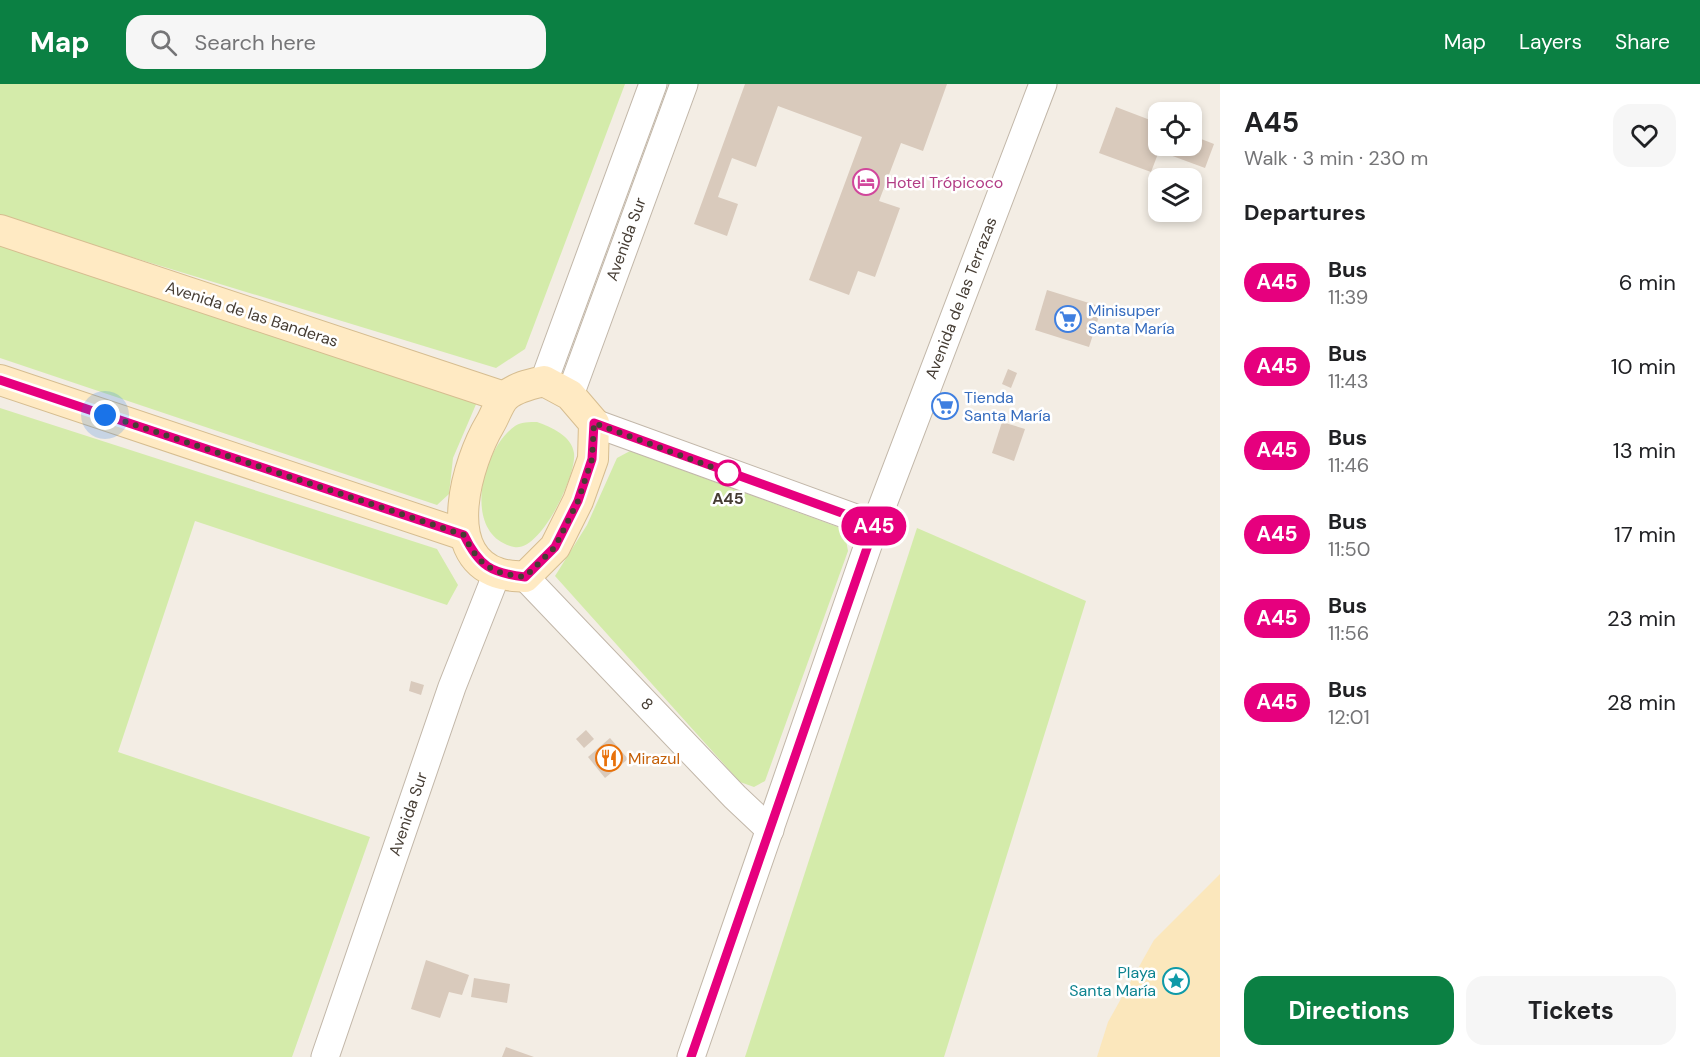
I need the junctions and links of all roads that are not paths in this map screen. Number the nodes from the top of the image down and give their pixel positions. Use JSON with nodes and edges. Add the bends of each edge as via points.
{"nodes":[{"id":1,"x":653,"y":84,"type":"edge"},
{"id":2,"x":684,"y":84,"type":"edge"},
{"id":3,"x":1043,"y":84,"type":"edge"},
{"id":4,"x":0,"y":230,"type":"edge"},
{"id":5,"x":0,"y":380,"type":"edge"},
{"id":6,"x":544,"y":381,"type":"junction"},
{"id":7,"x":570,"y":395,"type":"junction"},
{"id":8,"x":504,"y":397,"type":"junction"},
{"id":9,"x":594,"y":423,"type":"junction"},
{"id":10,"x":875,"y":525,"type":"junction"},
{"id":11,"x":464,"y":535,"type":"junction"},
{"id":12,"x":511,"y":575,"type":"junction"},
{"id":13,"x":770,"y":830,"type":"junction"},
{"id":14,"x":325,"y":1057,"type":"edge"},
{"id":15,"x":691,"y":1057,"type":"edge"}],
"edges":[{"from":1,"to":6,"type":"street","name":"Avenida Sur"},
{"from":2,"to":7,"type":"street","name":"Avenida Sur"},
{"from":3,"to":10,"type":"street","name":"Avenida de las Terrazas"},
{"from":4,"to":8,"type":"main road","name":"Avenida de las Banderas"},
{"from":5,"to":11,"type":"main road"},
{"from":6,"to":7,"type":"main road"},
{"from":6,"to":8,"type":"main road","via":[[524,385]]},
{"from":7,"to":9,"type":"main road"},
{"from":8,"to":11,"type":"main road","via":[[480,440],[464,491]]},
{"from":9,"to":10,"type":"street"},
{"from":9,"to":12,"type":"main road","name":"Avenida Sur","via":[[592,459],[578,501],[555,547]]},
{"from":10,"to":13,"type":"street","name":"Avenida de las Terrazas"},
{"from":11,"to":12,"type":"main road","via":[[474,556]]},
{"from":12,"to":13,"type":"street","name":"8"},
{"from":12,"to":14,"type":"street","name":"Avenida Sur","via":[[452,687]]},
{"from":13,"to":15,"type":"street","name":"Avenida de las Terrazas"}]}
